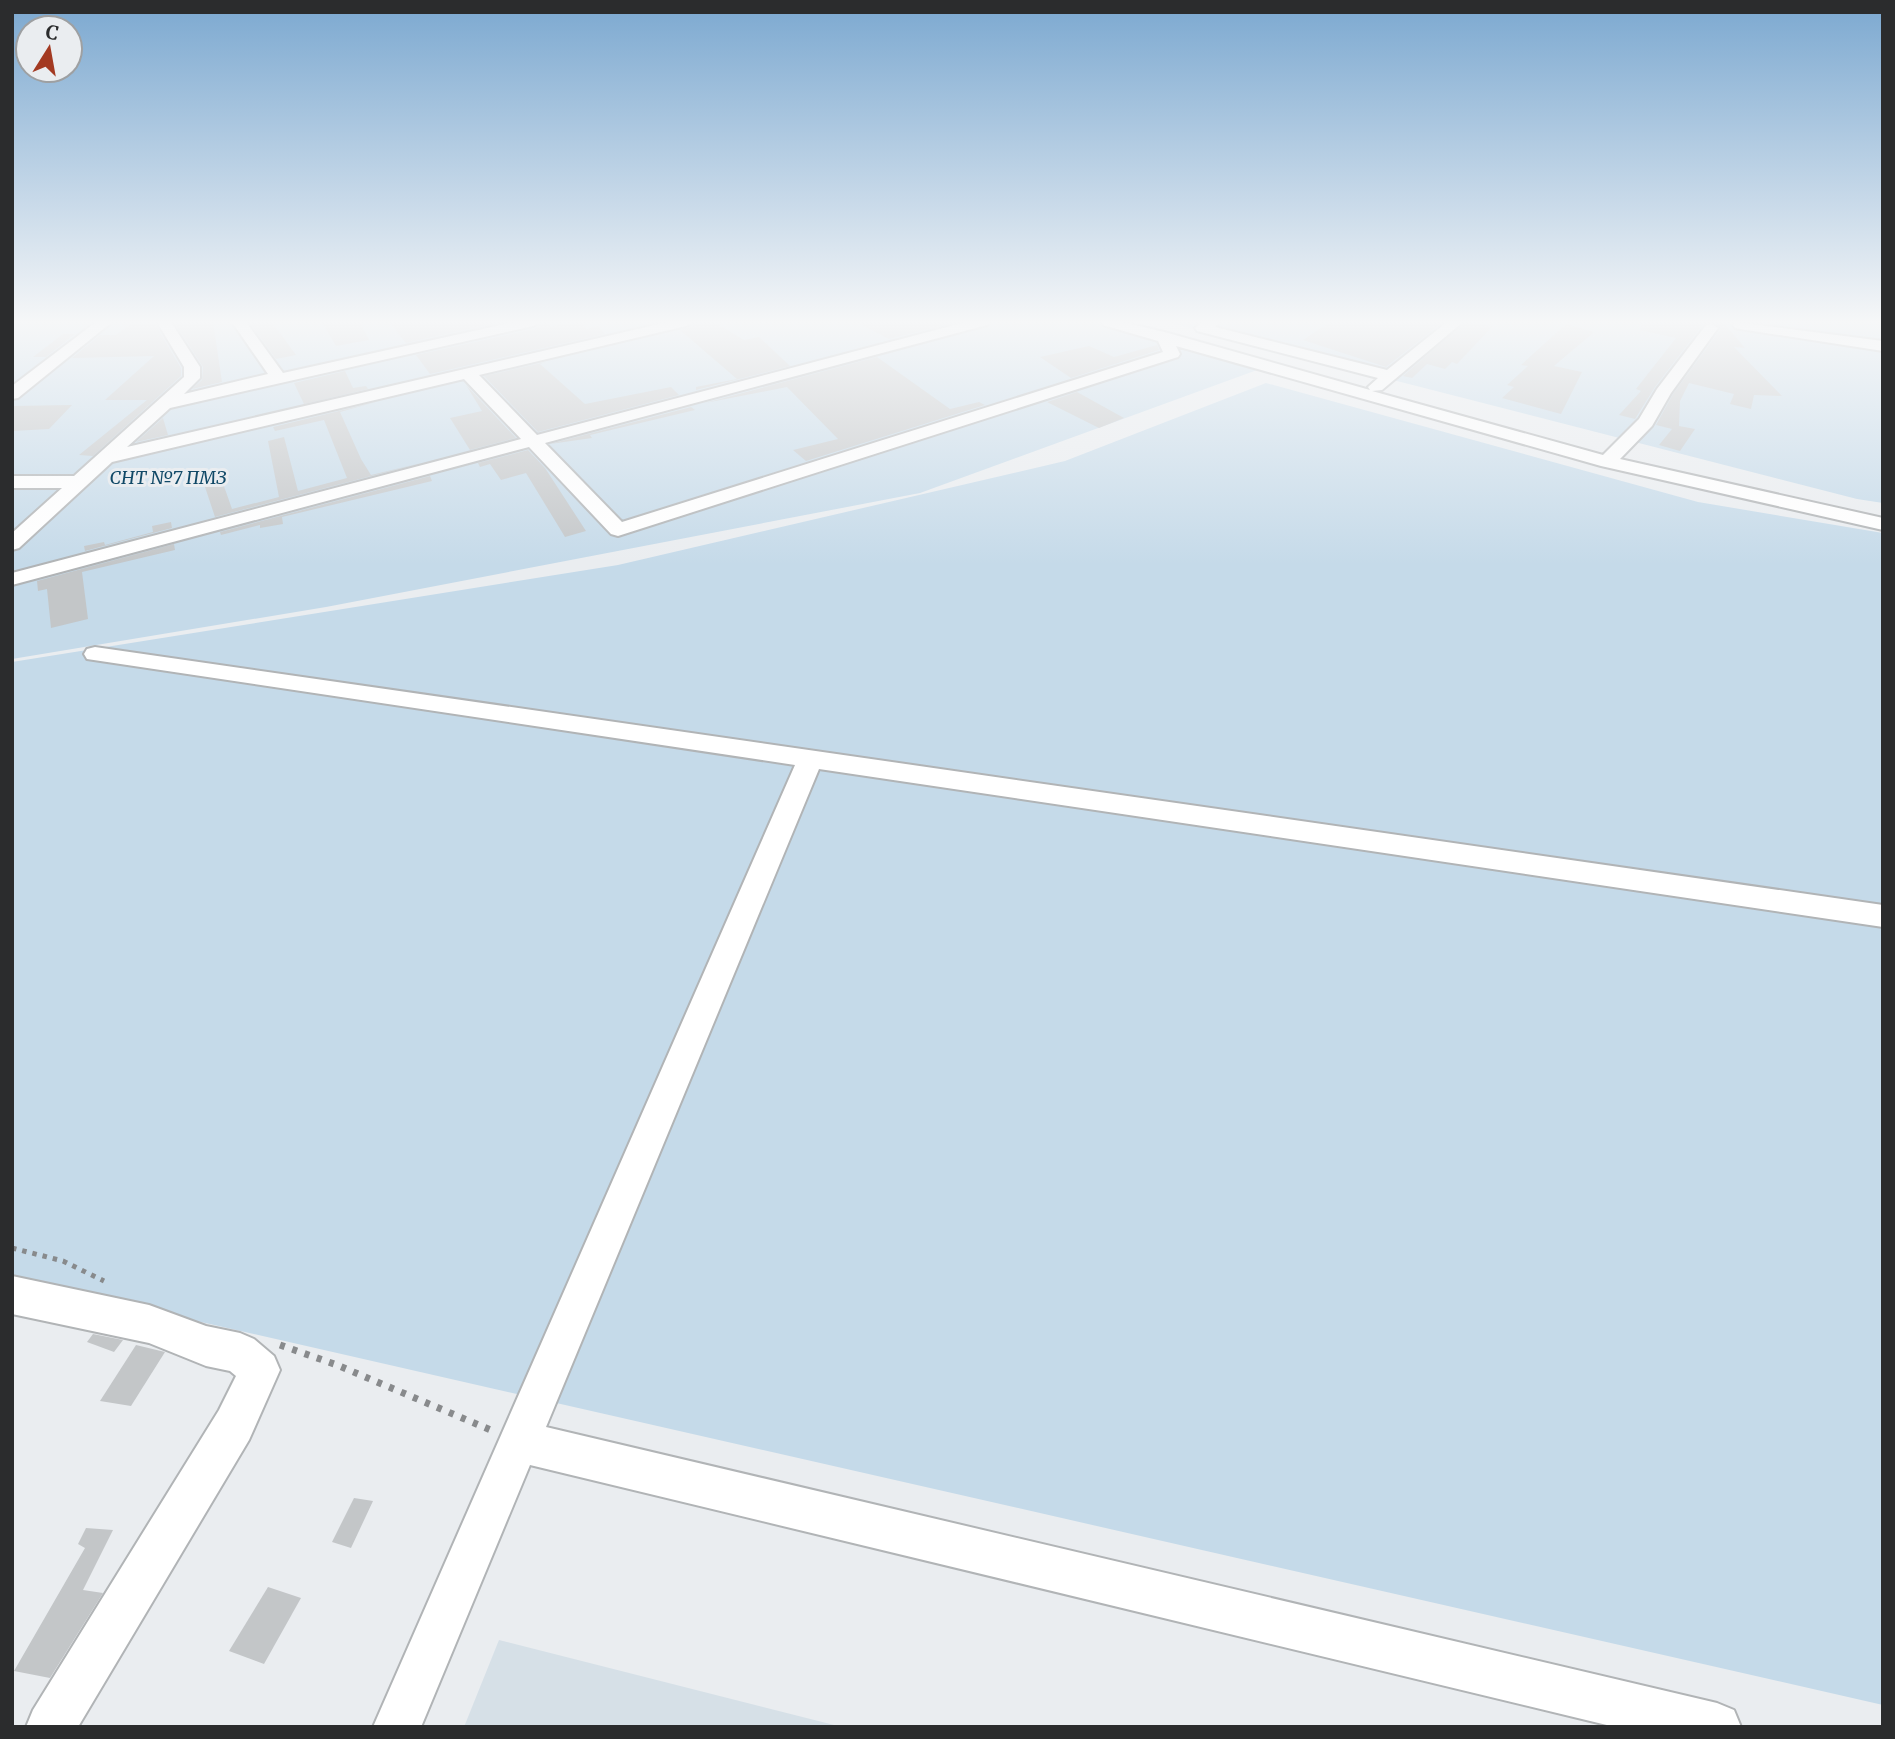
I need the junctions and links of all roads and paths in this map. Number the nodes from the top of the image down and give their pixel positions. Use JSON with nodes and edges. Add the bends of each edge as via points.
{"nodes":[{"id":1,"x":167,"y":403,"type":"edge"},
{"id":2,"x":339,"y":403,"type":"edge"},
{"id":3,"x":497,"y":403,"type":"edge"},
{"id":4,"x":679,"y":403,"type":"edge"},
{"id":5,"x":1017,"y":403,"type":"edge"},
{"id":6,"x":1404,"y":403,"type":"edge"},
{"id":7,"x":1657,"y":403,"type":"edge"},
{"id":8,"x":163,"y":404,"type":"joint"},
{"id":9,"x":534,"y":442,"type":"junction"},
{"id":10,"x":104,"y":458,"type":"junction"},
{"id":11,"x":1607,"y":462,"type":"junction"},
{"id":12,"x":12,"y":482,"type":"edge"},
{"id":13,"x":78,"y":482,"type":"junction"},
{"id":14,"x":1883,"y":524,"type":"edge"},
{"id":15,"x":12,"y":544,"type":"edge"},
{"id":16,"x":12,"y":579,"type":"edge"},
{"id":17,"x":95,"y":654,"type":"dead end"},
{"id":18,"x":810,"y":759,"type":"junction"},
{"id":19,"x":1883,"y":916,"type":"edge"},
{"id":20,"x":12,"y":1295,"type":"edge"},
{"id":21,"x":519,"y":1442,"type":"junction"},
{"id":22,"x":50,"y":1727,"type":"edge"},
{"id":23,"x":397,"y":1727,"type":"edge"},
{"id":24,"x":1717,"y":1727,"type":"edge"}],
"edges":[{"from":1,"to":8,"type":"street"},
{"from":2,"to":10,"type":"street"},
{"from":3,"to":9,"type":"street"},
{"from":4,"to":9,"type":"street"},
{"from":5,"to":9,"type":"street","via":[[618,530]]},
{"from":6,"to":11,"type":"street"},
{"from":7,"to":11,"type":"street","via":[[1646,422]]},
{"from":8,"to":10,"type":"street"},
{"from":9,"to":16,"type":"street"},
{"from":10,"to":13,"type":"street"},
{"from":11,"to":14,"type":"street"},
{"from":12,"to":13,"type":"street"},
{"from":13,"to":15,"type":"street"},
{"from":17,"to":18,"type":"street"},
{"from":18,"to":19,"type":"street"},
{"from":18,"to":21,"type":"street"},
{"from":20,"to":22,"type":"street","via":[[149,1324],[206,1346],[240,1353],[260,1370],[234,1425]]},
{"from":21,"to":23,"type":"street"},
{"from":21,"to":24,"type":"street"}]}
